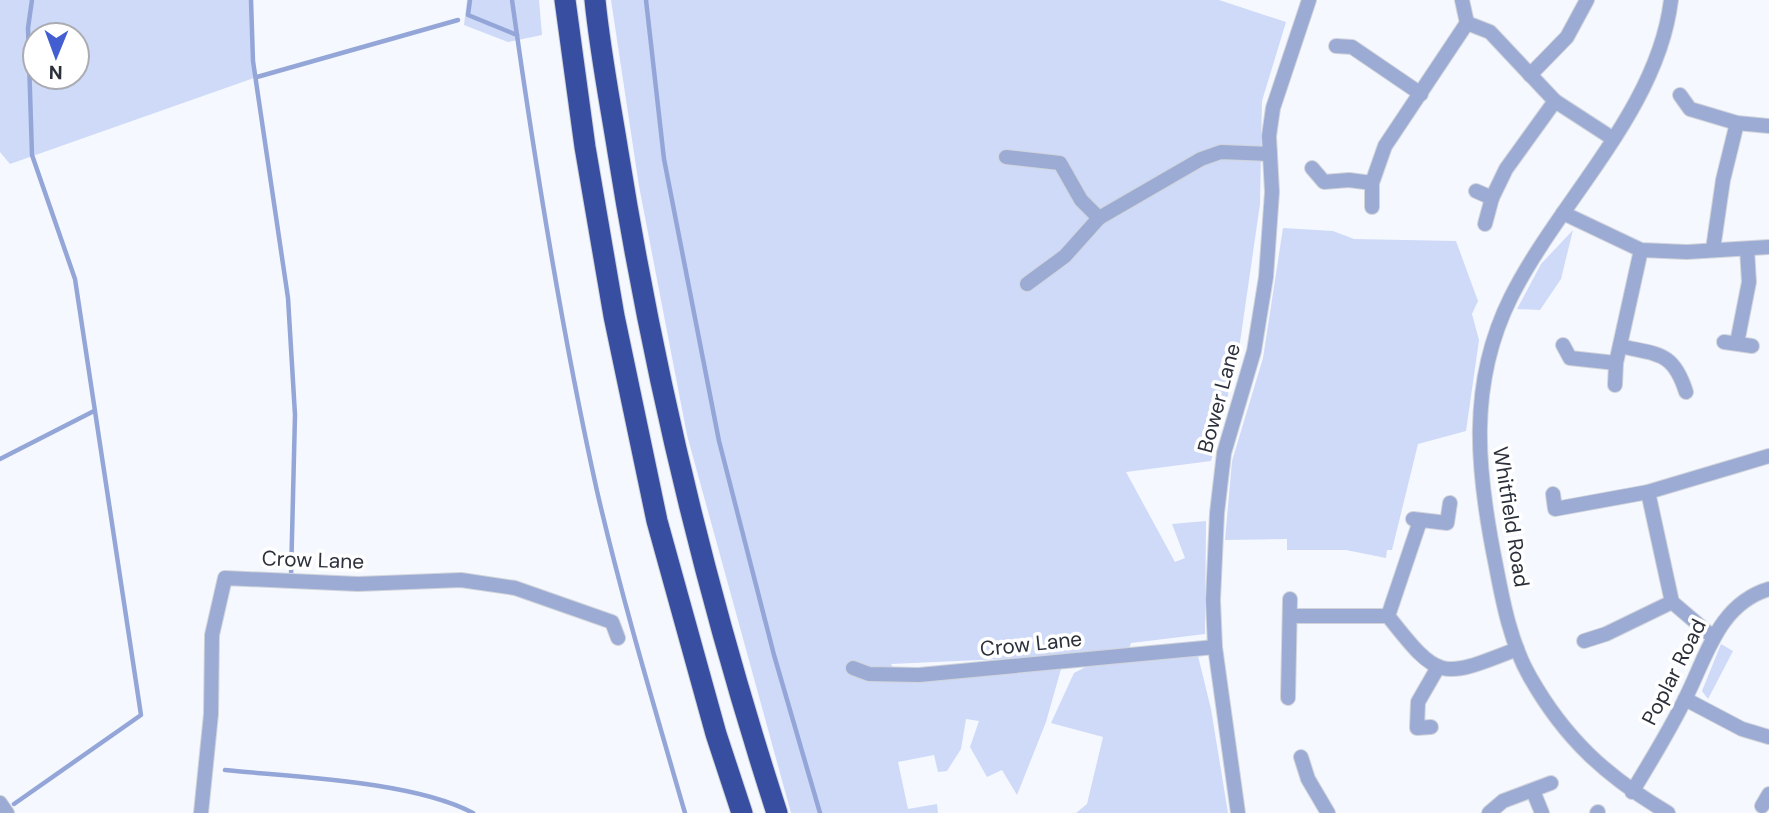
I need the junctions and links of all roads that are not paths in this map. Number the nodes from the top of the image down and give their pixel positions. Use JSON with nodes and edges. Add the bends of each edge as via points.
{"nodes":[{"id":1,"x":565,"y":0,"type":"edge"},
{"id":2,"x":594,"y":0,"type":"edge"},
{"id":3,"x":1309,"y":0,"type":"edge"},
{"id":4,"x":1462,"y":0,"type":"edge"},
{"id":5,"x":1587,"y":0,"type":"edge"},
{"id":6,"x":1671,"y":0,"type":"edge"},
{"id":7,"x":1467,"y":23,"type":"junction"},
{"id":8,"x":1336,"y":46,"type":"dead end"},
{"id":9,"x":1530,"y":75,"type":"junction"},
{"id":10,"x":1421,"y":94,"type":"junction"},
{"id":11,"x":1680,"y":95,"type":"dead end"},
{"id":12,"x":1555,"y":100,"type":"junction"},
{"id":13,"x":1737,"y":123,"type":"junction"},
{"id":14,"x":1769,"y":125,"type":"edge"},
{"id":15,"x":1612,"y":138,"type":"junction"},
{"id":16,"x":1270,"y":154,"type":"junction"},
{"id":17,"x":1006,"y":158,"type":"dead end"},
{"id":18,"x":1312,"y":168,"type":"dead end"},
{"id":19,"x":1372,"y":183,"type":"junction"},
{"id":20,"x":1476,"y":191,"type":"dead end"},
{"id":21,"x":1492,"y":198,"type":"junction"},
{"id":22,"x":1372,"y":207,"type":"dead end"},
{"id":23,"x":1563,"y":213,"type":"junction"},
{"id":24,"x":1099,"y":218,"type":"junction"},
{"id":25,"x":1485,"y":224,"type":"dead end"},
{"id":26,"x":1769,"y":247,"type":"edge"},
{"id":27,"x":1713,"y":249,"type":"junction"},
{"id":28,"x":1747,"y":249,"type":"junction"},
{"id":29,"x":1641,"y":250,"type":"junction"},
{"id":30,"x":1027,"y":284,"type":"dead end"},
{"id":31,"x":1737,"y":343,"type":"dead end"},
{"id":32,"x":1563,"y":345,"type":"dead end"},
{"id":33,"x":1620,"y":346,"type":"junction"},
{"id":34,"x":1616,"y":363,"type":"junction"},
{"id":35,"x":1615,"y":385,"type":"dead end"},
{"id":36,"x":1686,"y":392,"type":"dead end"},
{"id":37,"x":1769,"y":456,"type":"edge"},
{"id":38,"x":1648,"y":492,"type":"junction"},
{"id":39,"x":1450,"y":503,"type":"dead end"},
{"id":40,"x":1556,"y":509,"type":"dead end"},
{"id":41,"x":1769,"y":589,"type":"edge"},
{"id":42,"x":1290,"y":599,"type":"dead end"},
{"id":43,"x":1672,"y":602,"type":"junction"},
{"id":44,"x":1291,"y":616,"type":"junction"},
{"id":45,"x":1388,"y":617,"type":"junction"},
{"id":46,"x":1713,"y":637,"type":"junction"},
{"id":47,"x":618,"y":638,"type":"dead end"},
{"id":48,"x":1584,"y":641,"type":"dead end"},
{"id":49,"x":1215,"y":647,"type":"junction"},
{"id":50,"x":1517,"y":649,"type":"junction"},
{"id":51,"x":853,"y":668,"type":"dead end"},
{"id":52,"x":1437,"y":669,"type":"junction"},
{"id":53,"x":1288,"y":698,"type":"dead end"},
{"id":54,"x":1685,"y":699,"type":"junction"},
{"id":55,"x":1422,"y":732,"type":"dead end"},
{"id":56,"x":1769,"y":737,"type":"edge"},
{"id":57,"x":1301,"y":757,"type":"dead end"},
{"id":58,"x":1551,"y":783,"type":"dead end"},
{"id":59,"x":1533,"y":791,"type":"junction"},
{"id":60,"x":1632,"y":792,"type":"junction"},
{"id":61,"x":0,"y":803,"type":"edge"},
{"id":62,"x":8,"y":813,"type":"edge"},
{"id":63,"x":201,"y":813,"type":"edge"},
{"id":64,"x":742,"y":813,"type":"edge"},
{"id":65,"x":777,"y":813,"type":"edge"},
{"id":66,"x":1238,"y":813,"type":"edge"},
{"id":67,"x":1328,"y":813,"type":"edge"},
{"id":68,"x":1489,"y":813,"type":"edge"},
{"id":69,"x":1542,"y":813,"type":"edge"},
{"id":70,"x":1668,"y":813,"type":"edge"}],
"edges":[{"from":1,"to":64,"type":"highway","via":[[591,186],[657,521]]},
{"from":2,"to":65,"type":"highway","via":[[649,334],[688,507],[746,719]]},
{"from":3,"to":16,"type":"street","name":"Bower Lane","via":[[1273,108]]},
{"from":4,"to":7,"type":"street"},
{"from":5,"to":9,"type":"street","via":[[1567,37]]},
{"from":6,"to":15,"type":"street","name":"Whitfield Road","via":[[1658,52]]},
{"from":7,"to":9,"type":"street","via":[[1490,32]]},
{"from":7,"to":10,"type":"street"},
{"from":8,"to":10,"type":"street","via":[[1354,40]]},
{"from":9,"to":12,"type":"street"},
{"from":10,"to":19,"type":"street","via":[[1385,146]]},
{"from":11,"to":13,"type":"street","via":[[1684,112]]},
{"from":12,"to":15,"type":"street"},
{"from":12,"to":21,"type":"street","via":[[1506,169]]},
{"from":13,"to":14,"type":"street"},
{"from":13,"to":27,"type":"street"},
{"from":15,"to":23,"type":"street","name":"Whitfield Road"},
{"from":16,"to":24,"type":"street","via":[[1221,152],[1201,159]]},
{"from":16,"to":49,"type":"street","name":"Bower Lane","via":[[1271,218],[1264,289],[1254,351],[1221,473],[1214,560]]},
{"from":17,"to":24,"type":"street","via":[[1060,163],[1080,200]]},
{"from":18,"to":19,"type":"street","via":[[1324,189],[1349,180]]},
{"from":19,"to":22,"type":"street"},
{"from":20,"to":21,"type":"street"},
{"from":21,"to":25,"type":"street"},
{"from":23,"to":29,"type":"street"},
{"from":23,"to":50,"type":"street","name":"Whitfield Road","via":[[1499,321],[1479,409],[1483,499]]},
{"from":24,"to":30,"type":"street","via":[[1065,256]]},
{"from":26,"to":28,"type":"street"},
{"from":27,"to":28,"type":"street"},
{"from":27,"to":29,"type":"street"},
{"from":28,"to":31,"type":"street","via":[[1749,282]]},
{"from":29,"to":33,"type":"street"},
{"from":32,"to":34,"type":"street","via":[[1566,363]]},
{"from":33,"to":34,"type":"street"},
{"from":33,"to":36,"type":"street","via":[[1662,356],[1678,367]]},
{"from":34,"to":35,"type":"street"},
{"from":37,"to":38,"type":"street"},
{"from":38,"to":40,"type":"street"},
{"from":38,"to":43,"type":"street"},
{"from":39,"to":45,"type":"street","via":[[1447,523],[1412,518],[1408,535],[1413,545]]},
{"from":41,"to":46,"type":"street","name":"Poplar Road","via":[[1750,595]]},
{"from":42,"to":44,"type":"street"},
{"from":43,"to":46,"type":"street"},
{"from":43,"to":48,"type":"street"},
{"from":44,"to":45,"type":"street"},
{"from":44,"to":53,"type":"street"},
{"from":45,"to":52,"type":"street"},
{"from":46,"to":54,"type":"street","name":"Poplar Road"},
{"from":47,"to":63,"type":"street","name":"Crow Lane","via":[[612,622],[515,588],[461,580],[358,584],[225,578],[212,635],[211,714]]},
{"from":49,"to":51,"type":"street","name":"Crow Lane","via":[[919,675],[869,674]]},
{"from":49,"to":66,"type":"street","name":"Bower Lane"},
{"from":50,"to":52,"type":"street","via":[[1469,667]]},
{"from":50,"to":60,"type":"street","name":"Whitfield Road","via":[[1528,676],[1575,741]]},
{"from":52,"to":55,"type":"street","via":[[1418,702]]},
{"from":54,"to":56,"type":"street","via":[[1742,729]]},
{"from":54,"to":60,"type":"street","name":"Poplar Road"},
{"from":57,"to":67,"type":"street"},
{"from":58,"to":59,"type":"street"},
{"from":59,"to":68,"type":"street","via":[[1503,801]]},
{"from":59,"to":69,"type":"street"},
{"from":60,"to":70,"type":"street","name":"Whitfield Road"},
{"from":61,"to":62,"type":"street"}]}
